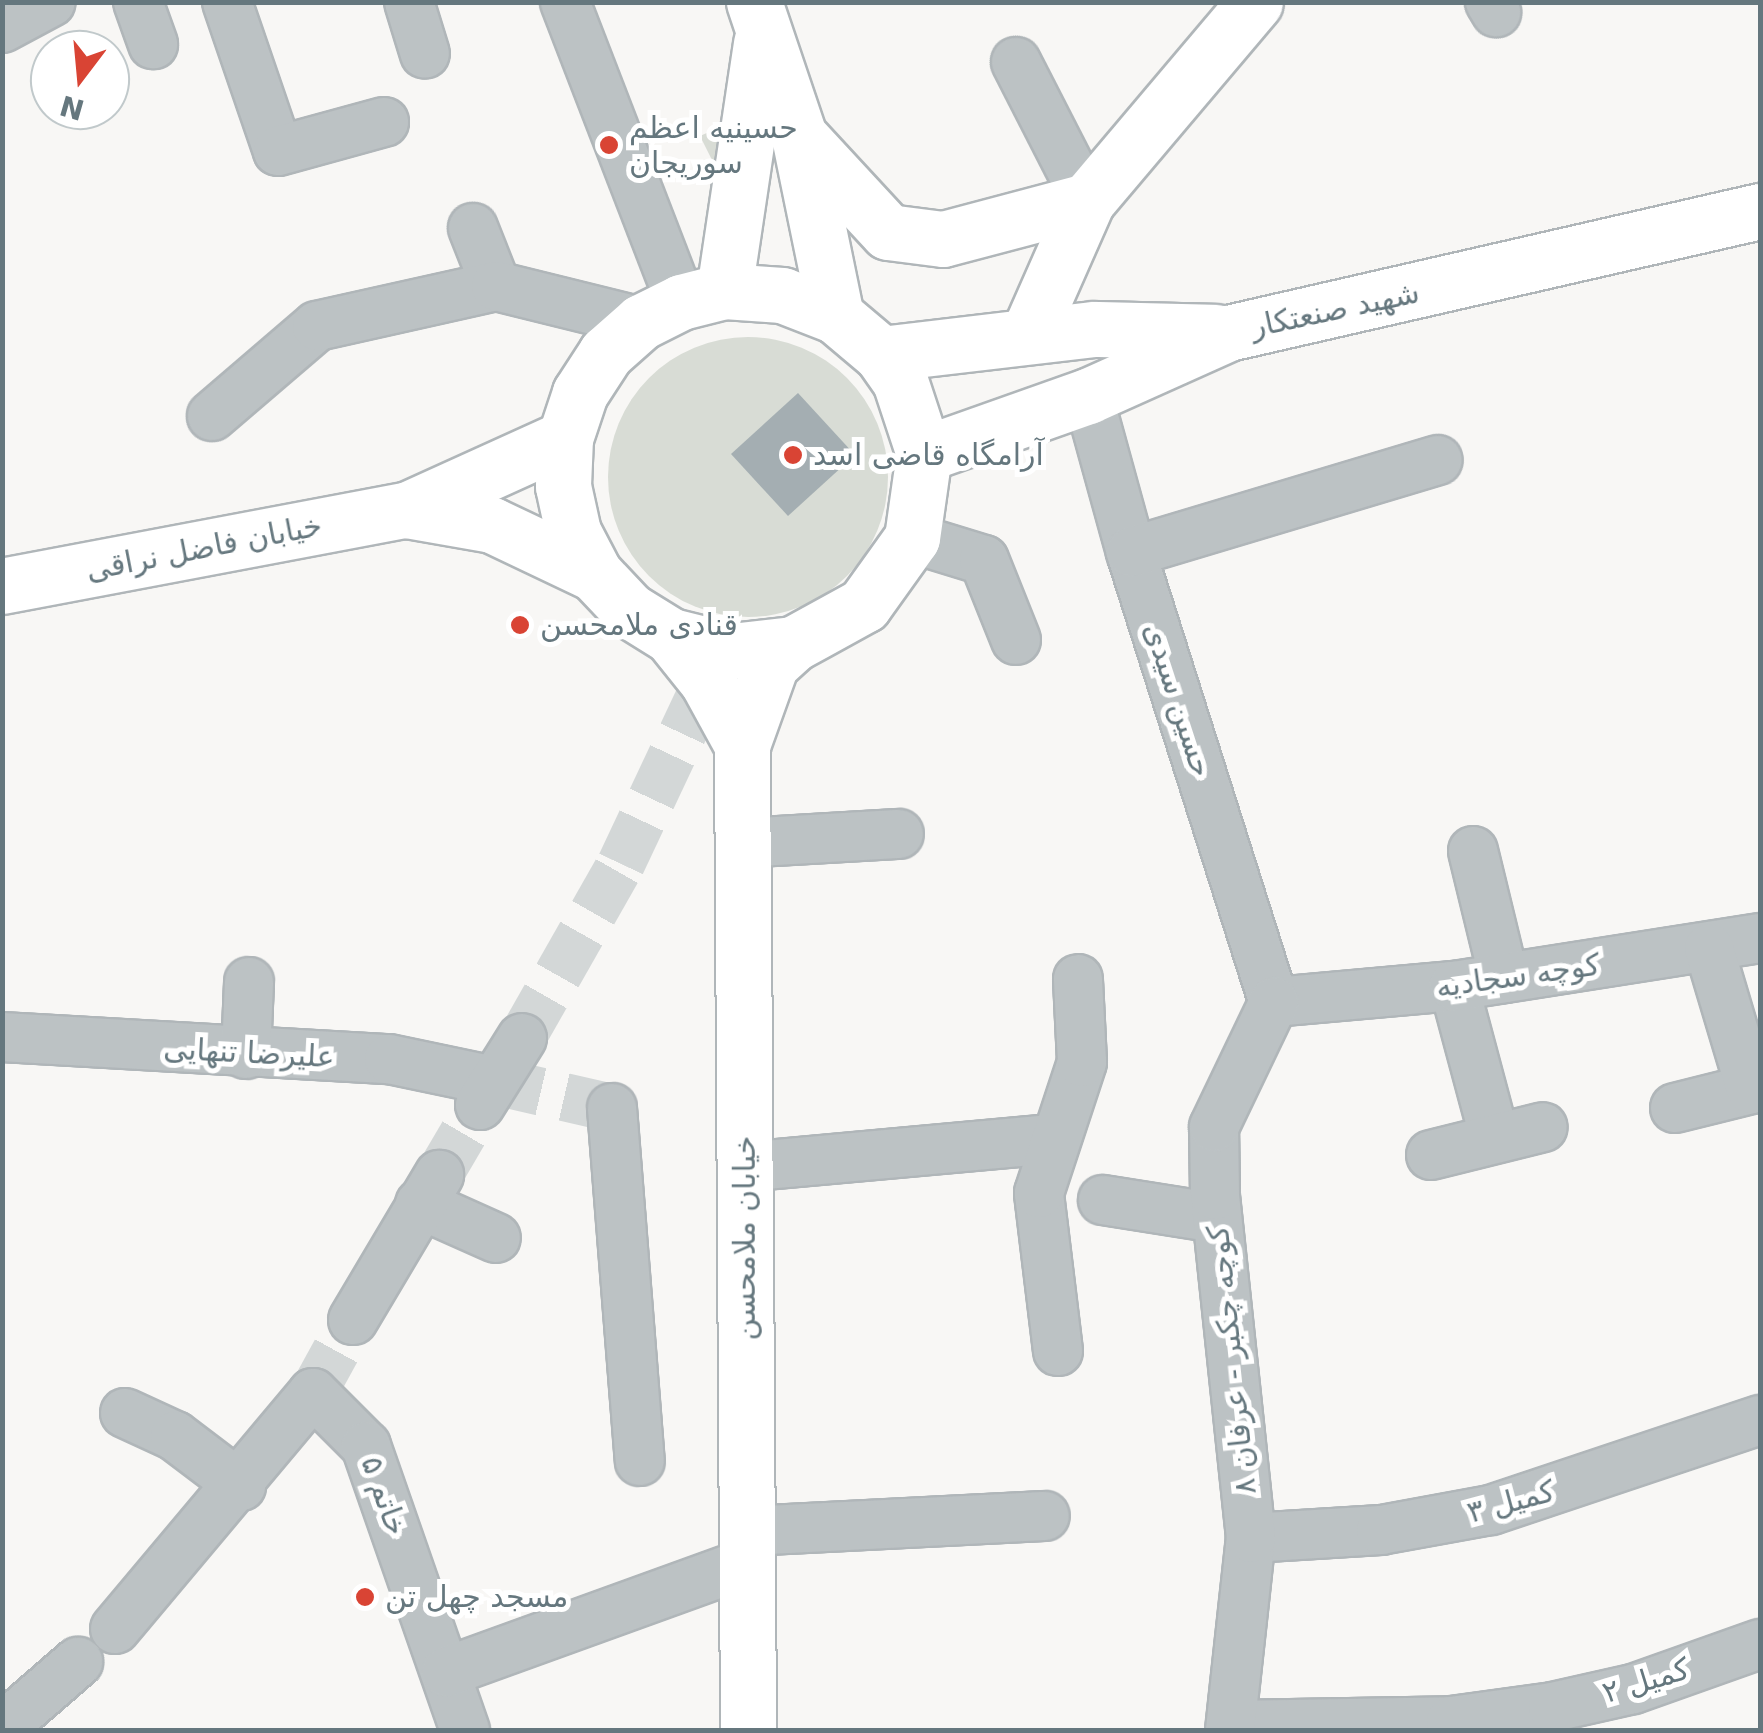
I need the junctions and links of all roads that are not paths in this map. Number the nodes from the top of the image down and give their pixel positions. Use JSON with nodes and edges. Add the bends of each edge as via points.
{"nodes":[{"id":1,"x":51,"y":2,"type":"edge"},
{"id":2,"x":226,"y":2,"type":"edge"},
{"id":3,"x":564,"y":2,"type":"edge"},
{"id":4,"x":400,"y":4,"type":"edge"},
{"id":5,"x":1242,"y":8,"type":"edge"},
{"id":6,"x":758,"y":19,"type":"edge"},
{"id":7,"x":2,"y":28,"type":"edge"},
{"id":8,"x":425,"y":54,"type":"dead end"},
{"id":9,"x":1016,"y":62,"type":"dead end"},
{"id":10,"x":384,"y":122,"type":"dead end"},
{"id":11,"x":799,"y":136,"type":"junction"},
{"id":12,"x":1087,"y":201,"type":"junction"},
{"id":13,"x":1759,"y":218,"type":"edge"},
{"id":14,"x":473,"y":228,"type":"dead end"},
{"id":15,"x":496,"y":286,"type":"junction"},
{"id":16,"x":682,"y":305,"type":"junction"},
{"id":17,"x":836,"y":316,"type":"junction"},
{"id":18,"x":1228,"y":332,"type":"junction"},
{"id":19,"x":1028,"y":335,"type":"junction"},
{"id":20,"x":880,"y":354,"type":"junction"},
{"id":21,"x":1088,"y":396,"type":"junction"},
{"id":22,"x":212,"y":416,"type":"dead end"},
{"id":23,"x":566,"y":438,"type":"junction"},
{"id":24,"x":924,"y":454,"type":"junction"},
{"id":25,"x":1437,"y":460,"type":"dead end"},
{"id":26,"x":406,"y":510,"type":"junction"},
{"id":27,"x":912,"y":538,"type":"junction"},
{"id":28,"x":1130,"y":552,"type":"junction"},
{"id":29,"x":596,"y":574,"type":"junction"},
{"id":30,"x":2,"y":586,"type":"edge"},
{"id":31,"x":671,"y":636,"type":"junction"},
{"id":32,"x":1016,"y":640,"type":"dead end"},
{"id":33,"x":793,"y":644,"type":"junction"},
{"id":34,"x":742,"y":745,"type":"junction"},
{"id":35,"x":899,"y":834,"type":"dead end"},
{"id":36,"x":742,"y":842,"type":"junction"},
{"id":37,"x":1472,"y":850,"type":"dead end"},
{"id":38,"x":1760,"y":938,"type":"edge"},
{"id":39,"x":1709,"y":948,"type":"junction"},
{"id":40,"x":1504,"y":978,"type":"junction"},
{"id":41,"x":1078,"y":979,"type":"dead end"},
{"id":42,"x":249,"y":982,"type":"dead end"},
{"id":43,"x":1454,"y":986,"type":"junction"},
{"id":44,"x":1274,"y":1002,"type":"junction"},
{"id":45,"x":2,"y":1037,"type":"edge"},
{"id":46,"x":522,"y":1038,"type":"tunnel mouth"},
{"id":47,"x":246,"y":1054,"type":"junction"},
{"id":48,"x":612,"y":1108,"type":"dead end"},
{"id":49,"x":1675,"y":1108,"type":"dead end"},
{"id":50,"x":1543,"y":1127,"type":"dead end"},
{"id":51,"x":1053,"y":1139,"type":"junction"},
{"id":52,"x":1495,"y":1140,"type":"junction"},
{"id":53,"x":1432,"y":1155,"type":"dead end"},
{"id":54,"x":744,"y":1167,"type":"junction"},
{"id":55,"x":1103,"y":1200,"type":"dead end"},
{"id":56,"x":1217,"y":1218,"type":"junction"},
{"id":57,"x":496,"y":1238,"type":"dead end"},
{"id":58,"x":353,"y":1320,"type":"tunnel mouth"},
{"id":59,"x":1058,"y":1351,"type":"dead end"},
{"id":60,"x":125,"y":1413,"type":"dead end"},
{"id":61,"x":1760,"y":1420,"type":"edge"},
{"id":62,"x":640,"y":1461,"type":"dead end"},
{"id":63,"x":241,"y":1486,"type":"junction"},
{"id":64,"x":1045,"y":1516,"type":"dead end"},
{"id":65,"x":1251,"y":1538,"type":"junction"},
{"id":66,"x":747,"y":1547,"type":"junction"},
{"id":67,"x":115,"y":1628,"type":"dead end"},
{"id":68,"x":1760,"y":1644,"type":"edge"},
{"id":69,"x":78,"y":1662,"type":"dead end"},
{"id":70,"x":446,"y":1672,"type":"junction"},
{"id":71,"x":2,"y":1728,"type":"edge"},
{"id":72,"x":1230,"y":1728,"type":"edge"},
{"id":73,"x":465,"y":1730,"type":"edge"},
{"id":74,"x":748,"y":1730,"type":"edge"}],
"edges":[{"from":1,"to":7,"type":"street"},
{"from":2,"to":10,"type":"street","via":[[278,151]]},
{"from":3,"to":16,"type":"street"},
{"from":4,"to":8,"type":"street"},
{"from":5,"to":12,"type":"main road"},
{"from":6,"to":11,"type":"main road"},
{"from":6,"to":16,"type":"main road"},
{"from":9,"to":12,"type":"street"},
{"from":11,"to":12,"type":"main road","via":[[888,232],[943,239]]},
{"from":11,"to":17,"type":"main road"},
{"from":12,"to":19,"type":"main road"},
{"from":13,"to":18,"type":"main road","name":"شهید صنعتکار"},
{"from":14,"to":15,"type":"street"},
{"from":15,"to":16,"type":"street"},
{"from":15,"to":22,"type":"street","via":[[317,326]]},
{"from":16,"to":17,"type":"main road","via":[[782,295]]},
{"from":16,"to":23,"type":"main road","via":[[606,353],[580,393]]},
{"from":17,"to":20,"type":"main road"},
{"from":18,"to":19,"type":"main road"},
{"from":18,"to":21,"type":"main road","name":"شهید صنعتکار"},
{"from":19,"to":20,"type":"main road"},
{"from":20,"to":24,"type":"main road","via":[[914,412]]},
{"from":21,"to":24,"type":"main road","name":"شهید صنعتکار"},
{"from":21,"to":28,"type":"street","name":"حسین سیدی"},
{"from":23,"to":26,"type":"main road"},
{"from":23,"to":29,"type":"main road","via":[[563,486],[573,532]]},
{"from":24,"to":27,"type":"main road"},
{"from":25,"to":28,"type":"street"},
{"from":26,"to":29,"type":"main road","via":[[492,525]]},
{"from":26,"to":30,"type":"main road","name":"خیابان فاضل نراقی"},
{"from":27,"to":32,"type":"street","via":[[984,560]]},
{"from":27,"to":33,"type":"main road","via":[[864,606]]},
{"from":28,"to":44,"type":"street","name":"حسین سیدی"},
{"from":29,"to":31,"type":"main road","via":[[629,610]]},
{"from":31,"to":33,"type":"main road","via":[[732,651]]},
{"from":31,"to":34,"type":"main road"},
{"from":33,"to":34,"type":"main road","via":[[771,664]]},
{"from":34,"to":36,"type":"main road","name":"خیابان ملامحسن"},
{"from":35,"to":36,"type":"street"},
{"from":36,"to":54,"type":"main road","name":"خیابان ملامحسن"},
{"from":37,"to":40,"type":"street"},
{"from":38,"to":39,"type":"street","name":"کوچه سجادیه"},
{"from":39,"to":40,"type":"street","name":"کوچه سجادیه"},
{"from":39,"to":49,"type":"street","via":[[1751,1088]]},
{"from":40,"to":43,"type":"street","name":"کوچه سجادیه"},
{"from":41,"to":51,"type":"street","via":[[1082,1062]]},
{"from":42,"to":47,"type":"street"},
{"from":43,"to":44,"type":"street","name":"کوچه سجادیه"},
{"from":43,"to":52,"type":"street"},
{"from":44,"to":56,"type":"street","name":"کوچه چکبر - عرفان ۸","via":[[1214,1127]]},
{"from":45,"to":47,"type":"street","name":"علیرضا تنهایی"},
{"from":46,"to":47,"type":"street","name":"علیرضا تنهایی","via":[[488,1093],[389,1059]]},
{"from":48,"to":62,"type":"street"},
{"from":50,"to":52,"type":"street"},
{"from":51,"to":54,"type":"street"},
{"from":51,"to":59,"type":"street","via":[[1039,1193]]},
{"from":52,"to":53,"type":"street"},
{"from":54,"to":66,"type":"main road","name":"خیابان ملامحسن"},
{"from":55,"to":56,"type":"street"},
{"from":56,"to":65,"type":"street","name":"کوچه چکبر - عرفان ۸"},
{"from":57,"to":58,"type":"street","via":[[430,1190]]},
{"from":60,"to":63,"type":"street","via":[[187,1444]]},
{"from":61,"to":65,"type":"street","name":"کمیل ۳","via":[[1491,1510],[1380,1530]]},
{"from":63,"to":67,"type":"street"},
{"from":63,"to":70,"type":"street","name":"خاتم ۵","via":[[313,1393],[366,1446]]},
{"from":64,"to":66,"type":"street"},
{"from":65,"to":72,"type":"street","name":"کوچه چکبر - عرفان ۸"},
{"from":66,"to":70,"type":"street"},
{"from":66,"to":74,"type":"main road","name":"خیابان ملامحسن"},
{"from":68,"to":72,"type":"street","name":"کمیل ۲","via":[[1553,1707],[1451,1722]]},
{"from":69,"to":71,"type":"street"},
{"from":70,"to":73,"type":"street","name":"خاتم ۵"}]}
